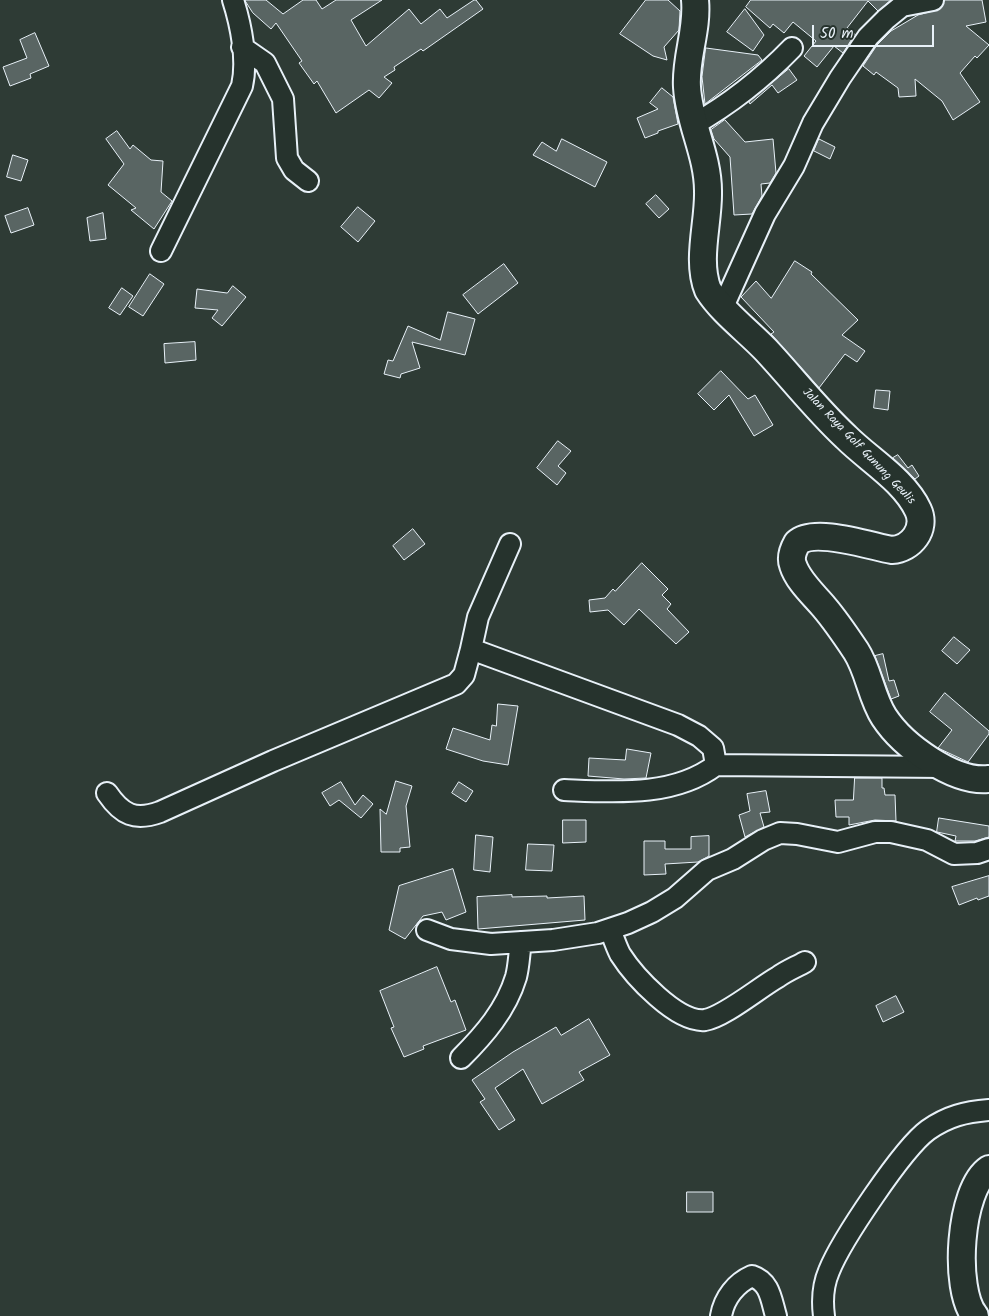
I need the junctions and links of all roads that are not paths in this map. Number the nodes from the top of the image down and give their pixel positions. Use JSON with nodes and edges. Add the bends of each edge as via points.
{"nodes":[{"id":1,"x":233,"y":0,"type":"edge"},
{"id":2,"x":696,"y":0,"type":"edge"},
{"id":3,"x":933,"y":0,"type":"edge"},
{"id":4,"x":899,"y":3,"type":"edge"},
{"id":5,"x":242,"y":46,"type":"junction"},
{"id":6,"x":792,"y":48,"type":"dead end"},
{"id":7,"x":693,"y":125,"type":"junction"},
{"id":8,"x":308,"y":181,"type":"dead end"},
{"id":9,"x":162,"y":251,"type":"dead end"},
{"id":10,"x":723,"y":307,"type":"junction"},
{"id":11,"x":510,"y":544,"type":"dead end"},
{"id":12,"x":471,"y":649,"type":"junction"},
{"id":13,"x":716,"y":765,"type":"junction"},
{"id":14,"x":943,"y":767,"type":"junction"},
{"id":15,"x":989,"y":779,"type":"edge"},
{"id":16,"x":564,"y":790,"type":"dead end"},
{"id":17,"x":107,"y":793,"type":"dead end"},
{"id":18,"x":989,"y":849,"type":"edge"},
{"id":19,"x":610,"y":929,"type":"junction"},
{"id":20,"x":426,"y":930,"type":"dead end"},
{"id":21,"x":521,"y":942,"type":"junction"},
{"id":22,"x":805,"y":962,"type":"dead end"},
{"id":23,"x":461,"y":1058,"type":"dead end"},
{"id":24,"x":989,"y":1110,"type":"edge"},
{"id":25,"x":989,"y":1169,"type":"edge"},
{"id":26,"x":721,"y":1316,"type":"edge"},
{"id":27,"x":776,"y":1316,"type":"edge"},
{"id":28,"x":824,"y":1316,"type":"edge"},
{"id":29,"x":975,"y":1316,"type":"edge"}],
"edges":[{"from":1,"to":5,"type":"street"},
{"from":2,"to":7,"type":"main road","name":"Jalan Raya Golf Gunung Geulis","via":[[697,16],[686,84]]},
{"from":3,"to":4,"type":"street"},
{"from":4,"to":10,"type":"street","via":[[868,37],[813,123],[794,166],[765,214]]},
{"from":5,"to":8,"type":"street","via":[[265,63],[283,99],[287,158],[294,170]]},
{"from":5,"to":9,"type":"street","via":[[245,75],[242,86]]},
{"from":6,"to":7,"type":"street","via":[[725,107]]},
{"from":7,"to":10,"type":"main road","name":"Jalan Raya Golf Gunung Geulis","via":[[708,182],[705,281]]},
{"from":10,"to":14,"type":"main road","name":"Jalan Raya Golf Gunung Geulis","via":[[918,509],[920,527],[913,541],[901,549],[810,537],[797,543],[792,564],[861,659],[884,718],[914,749]]},
{"from":11,"to":12,"type":"street","via":[[478,617]]},
{"from":12,"to":13,"type":"street","via":[[678,725],[713,748]]},
{"from":12,"to":17,"type":"street","via":[[464,675],[456,684],[160,812],[144,818],[130,815],[115,805]]},
{"from":13,"to":14,"type":"street"},
{"from":13,"to":16,"type":"street","via":[[703,775],[630,792]]},
{"from":14,"to":15,"type":"main road","name":"Jalan Raya Golf Gunung Geulis","via":[[967,778]]},
{"from":18,"to":19,"type":"street","via":[[954,854],[926,840],[891,832],[875,832],[838,842],[780,833],[707,870],[675,898],[652,912]]},
{"from":19,"to":21,"type":"street","via":[[553,940]]},
{"from":19,"to":22,"type":"street","via":[[620,953],[638,975],[663,1000],[694,1020],[707,1020],[732,1007]]},
{"from":20,"to":21,"type":"street","via":[[469,942]]},
{"from":21,"to":23,"type":"street","via":[[516,976],[503,1008],[486,1033]]},
{"from":24,"to":28,"type":"street","via":[[956,1114],[926,1132],[912,1147],[835,1258],[825,1286]]},
{"from":25,"to":29,"type":"main road","via":[[983,1172],[972,1193],[964,1226],[965,1297]]},
{"from":26,"to":27,"type":"street","via":[[726,1300],[737,1284],[752,1276],[762,1279],[768,1287]]}]}
